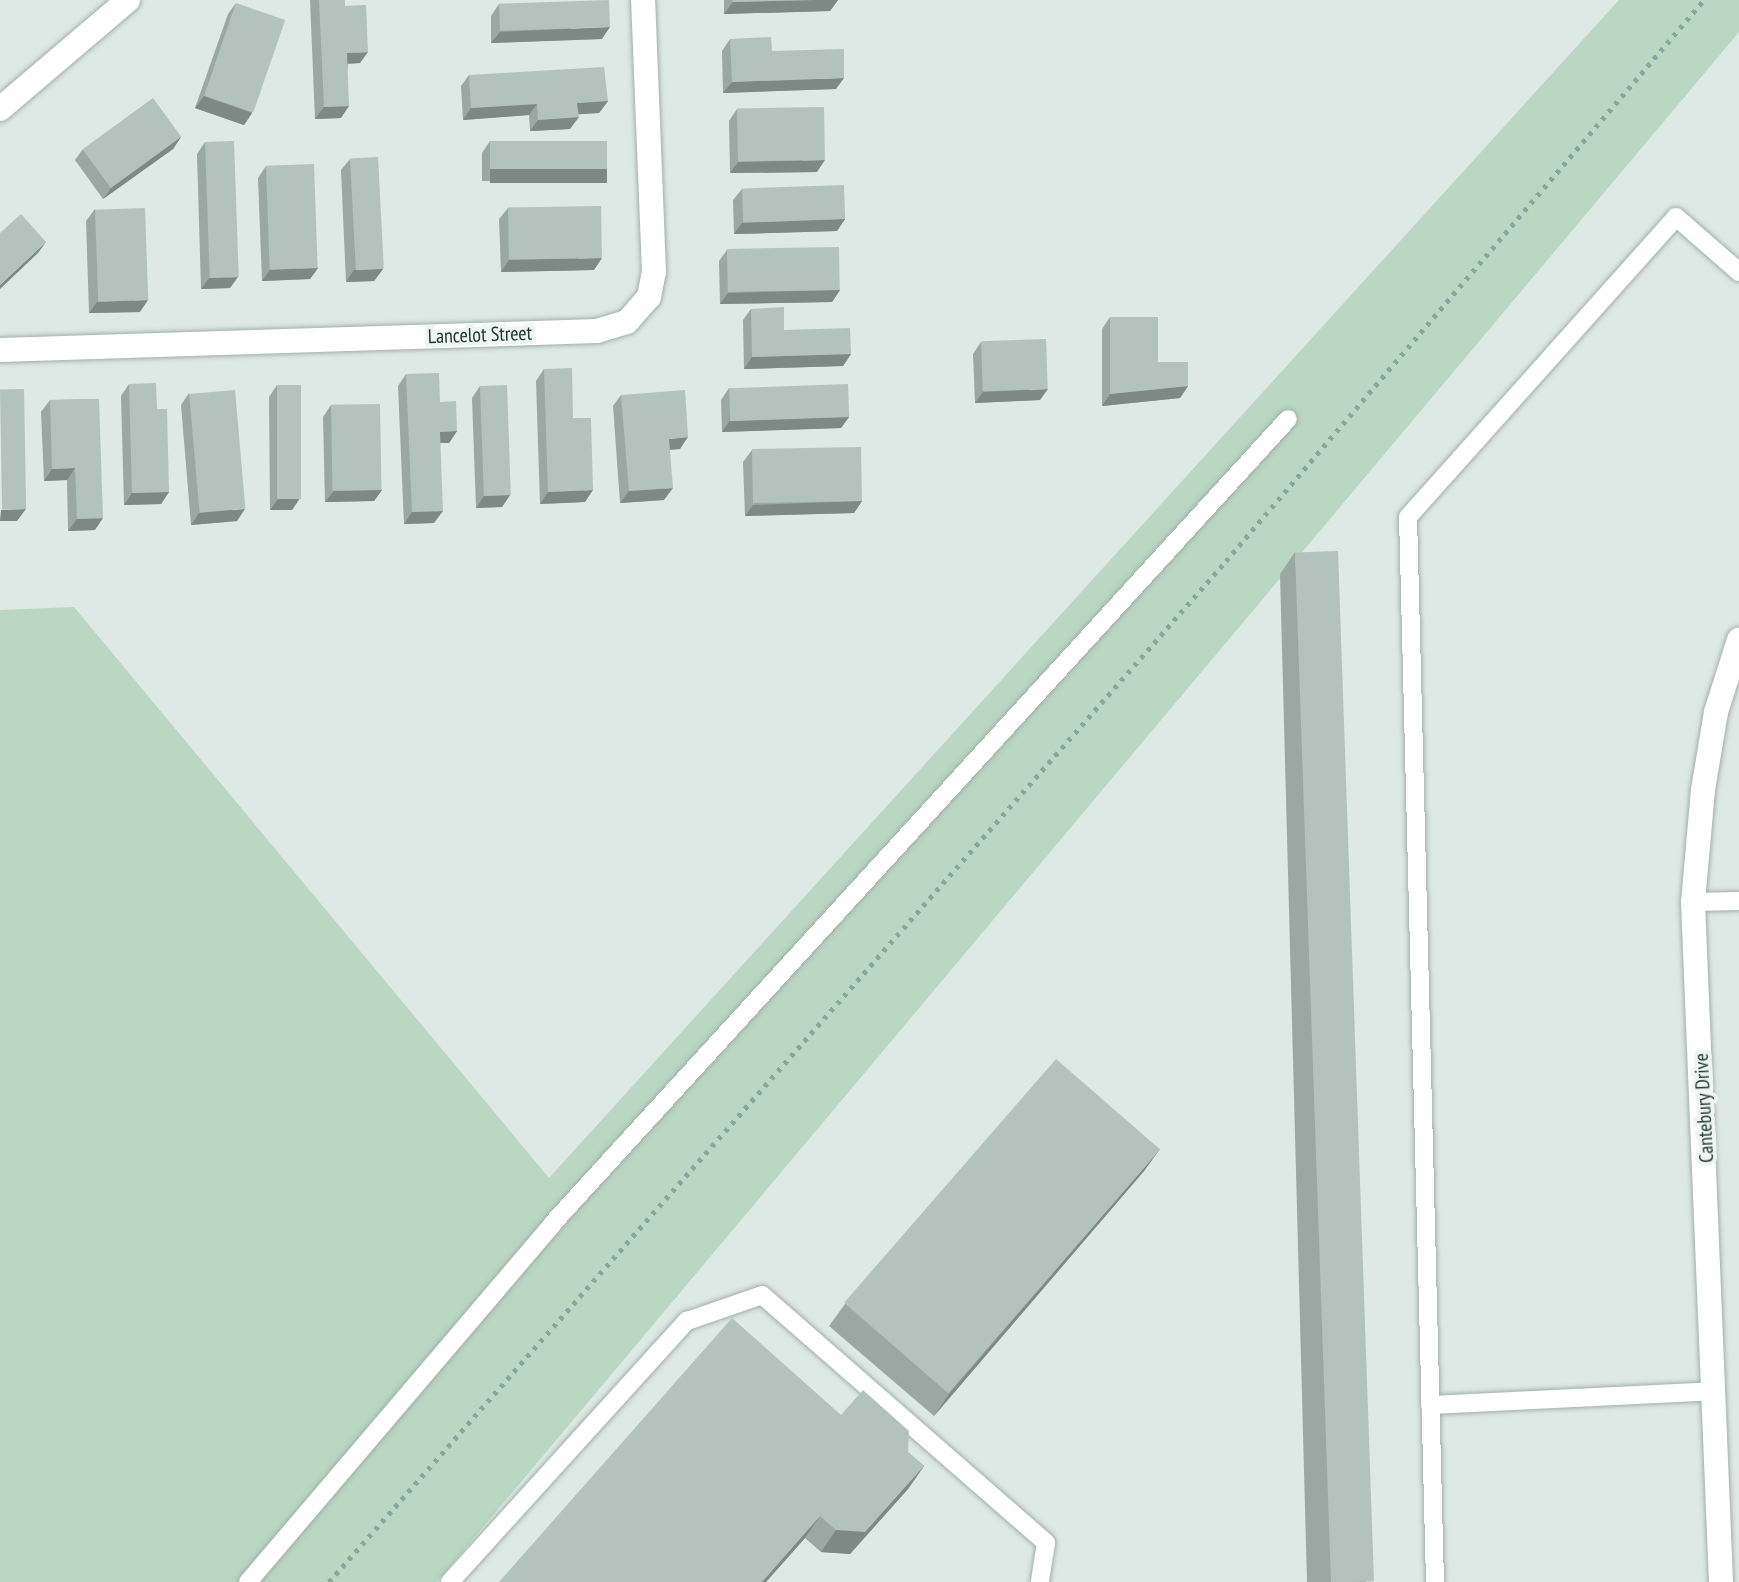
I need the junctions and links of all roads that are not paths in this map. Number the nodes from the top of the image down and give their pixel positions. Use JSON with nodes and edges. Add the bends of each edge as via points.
{"nodes":[{"id":1,"x":128,"y":0,"type":"edge"},
{"id":2,"x":643,"y":0,"type":"edge"},
{"id":3,"x":0,"y":109,"type":"edge"},
{"id":4,"x":1739,"y":272,"type":"edge"},
{"id":5,"x":0,"y":350,"type":"edge"},
{"id":6,"x":1288,"y":419,"type":"dead end"},
{"id":7,"x":1739,"y":640,"type":"edge"},
{"id":8,"x":1739,"y":901,"type":"edge"},
{"id":9,"x":1693,"y":902,"type":"junction"},
{"id":10,"x":1714,"y":1391,"type":"junction"},
{"id":11,"x":1430,"y":1405,"type":"junction"},
{"id":12,"x":248,"y":1582,"type":"edge"},
{"id":13,"x":450,"y":1582,"type":"edge"},
{"id":14,"x":1040,"y":1582,"type":"edge"},
{"id":15,"x":1435,"y":1582,"type":"edge"},
{"id":16,"x":1721,"y":1582,"type":"edge"}],
"edges":[{"from":1,"to":3,"type":"street"},
{"from":2,"to":5,"type":"street","name":"Lancelot Street","via":[[654,272],[649,297],[627,322],[597,331]]},
{"from":4,"to":11,"type":"lane","via":[[1676,217],[1408,517]]},
{"from":6,"to":12,"type":"lane","via":[[553,1223]]},
{"from":7,"to":9,"type":"street","name":"Cantebury Drive","via":[[1711,743]]},
{"from":8,"to":9,"type":"lane"},
{"from":9,"to":10,"type":"street","name":"Cantebury Drive"},
{"from":10,"to":11,"type":"lane"},
{"from":10,"to":16,"type":"street","name":"Cantebury Drive"},
{"from":11,"to":15,"type":"lane"},
{"from":13,"to":14,"type":"lane","via":[[687,1321],[762,1295],[1046,1543]]}]}
